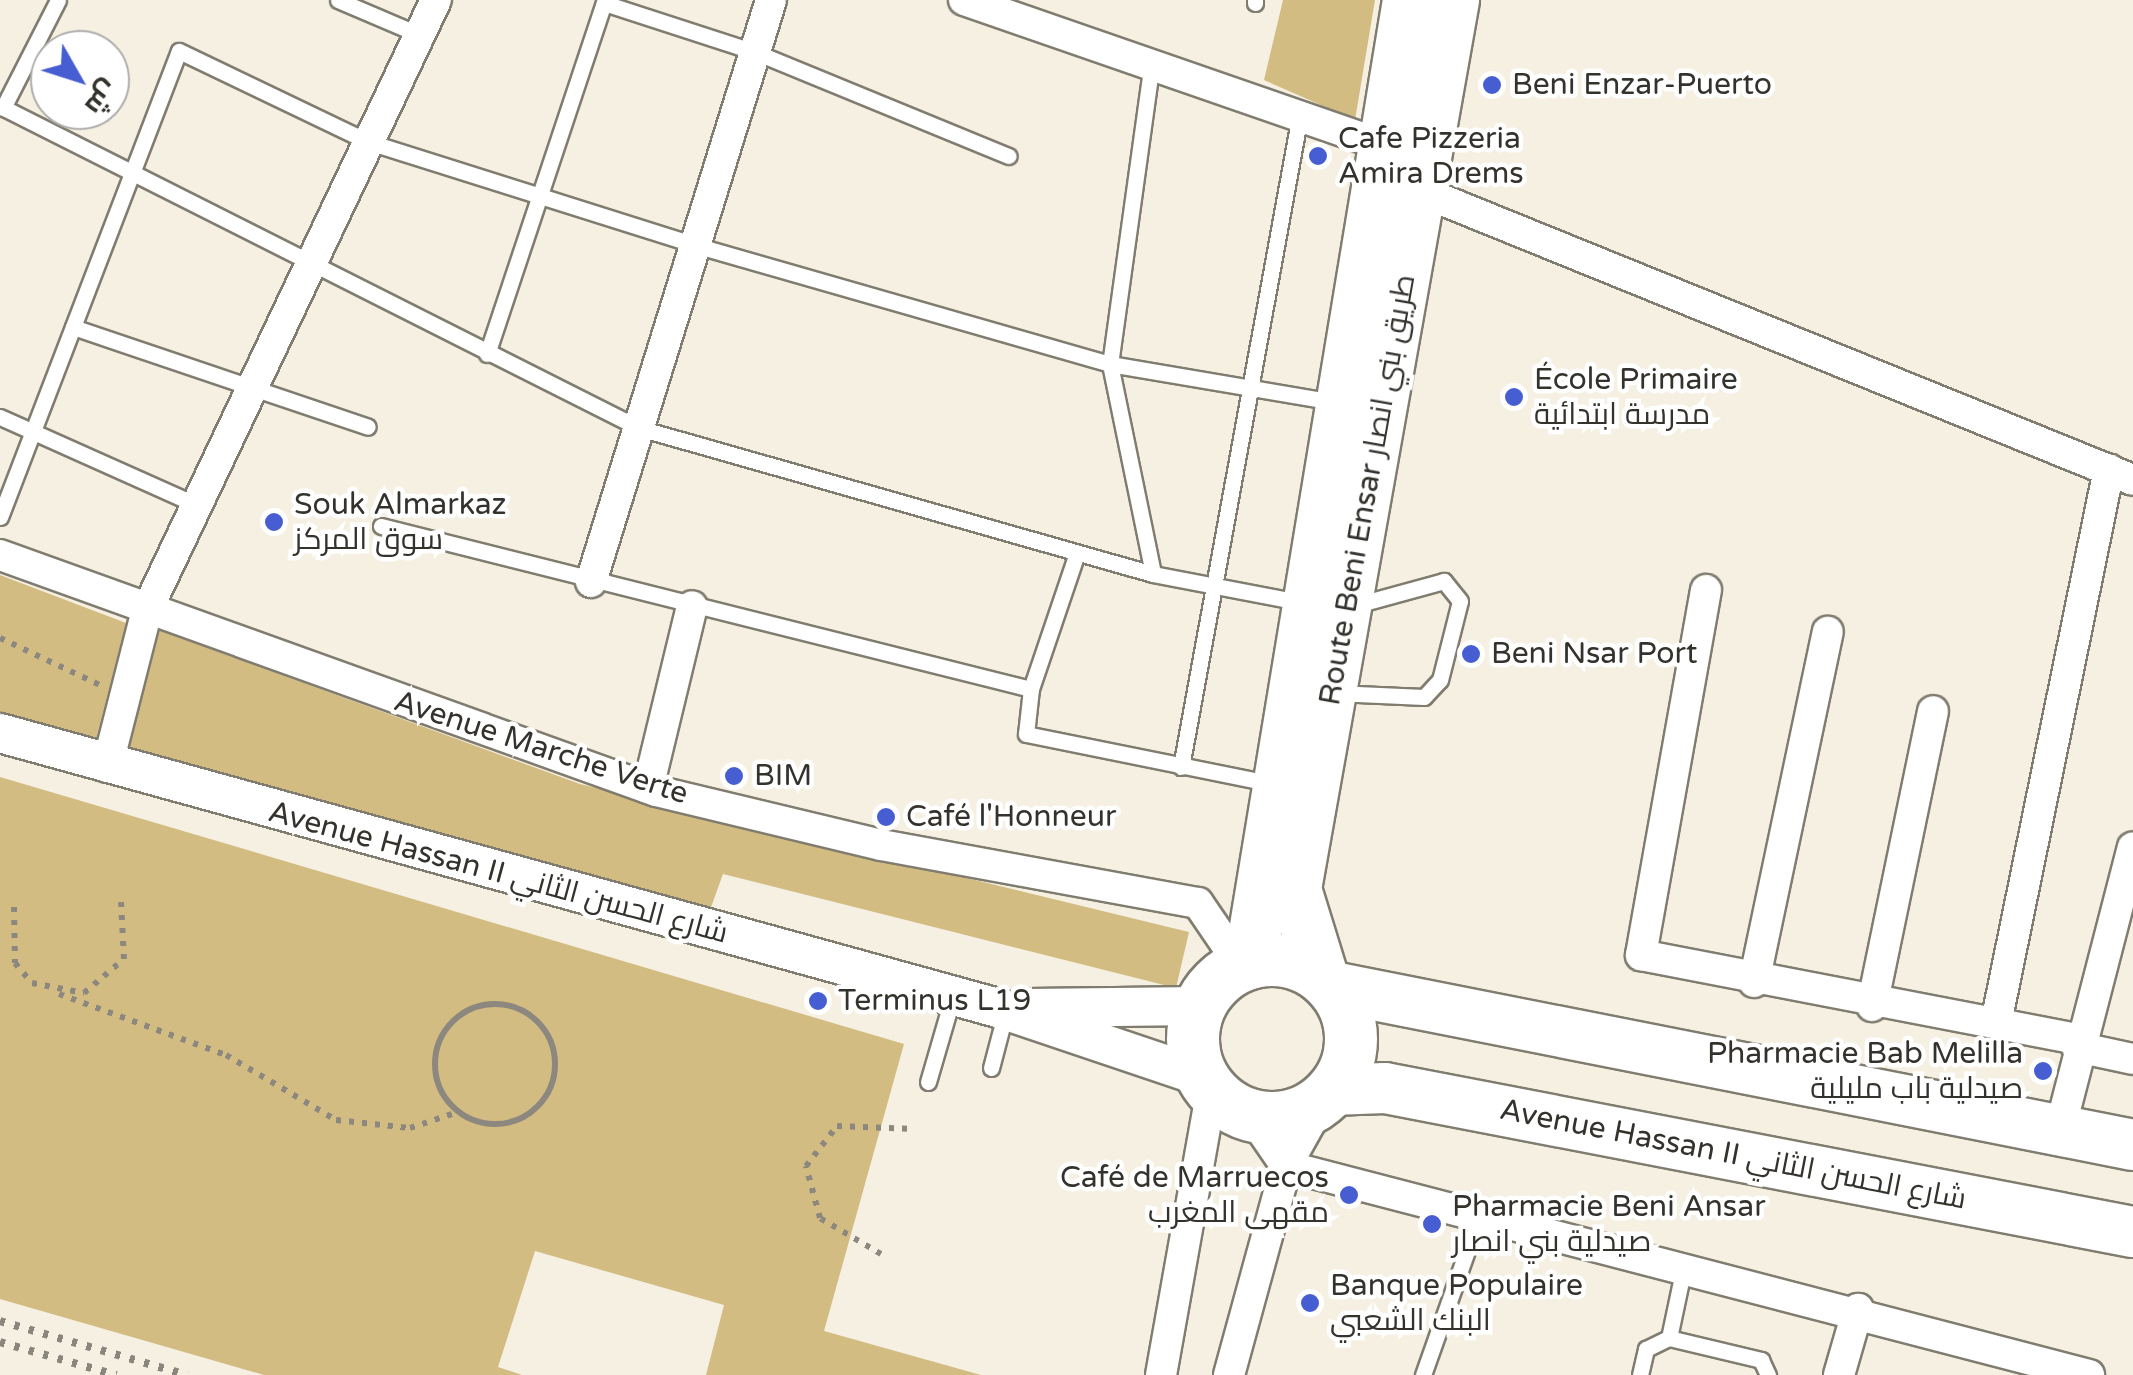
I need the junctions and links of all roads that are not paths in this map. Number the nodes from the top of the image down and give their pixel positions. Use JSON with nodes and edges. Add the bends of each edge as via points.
{"nodes":[{"id":1,"x":58,"y":0,"type":"edge"},
{"id":2,"x":338,"y":0,"type":"edge"},
{"id":3,"x":436,"y":0,"type":"edge"},
{"id":4,"x":771,"y":0,"type":"edge"},
{"id":5,"x":964,"y":0,"type":"edge"},
{"id":6,"x":1409,"y":0,"type":"edge"},
{"id":7,"x":1453,"y":0,"type":"edge"},
{"id":8,"x":420,"y":35,"type":"junction"},
{"id":9,"x":755,"y":52,"type":"junction"},
{"id":10,"x":1152,"y":69,"type":"junction"},
{"id":11,"x":2,"y":107,"type":"edge"},
{"id":12,"x":1298,"y":120,"type":"junction"},
{"id":13,"x":369,"y":142,"type":"junction"},
{"id":14,"x":1008,"y":156,"type":"dead end"},
{"id":15,"x":1396,"y":171,"type":"junction"},
{"id":16,"x":134,"y":175,"type":"junction"},
{"id":17,"x":542,"y":197,"type":"junction"},
{"id":18,"x":695,"y":245,"type":"junction"},
{"id":19,"x":310,"y":267,"type":"junction"},
{"id":20,"x":73,"y":327,"type":"junction"},
{"id":21,"x":487,"y":354,"type":"junction"},
{"id":22,"x":1110,"y":364,"type":"junction"},
{"id":23,"x":1254,"y":389,"type":"junction"},
{"id":24,"x":250,"y":391,"type":"junction"},
{"id":25,"x":1344,"y":403,"type":"junction"},
{"id":26,"x":0,"y":417,"type":"edge"},
{"id":27,"x":368,"y":427,"type":"dead end"},
{"id":28,"x":639,"y":428,"type":"junction"},
{"id":29,"x":30,"y":431,"type":"junction"},
{"id":30,"x":2121,"y":475,"type":"edge"},
{"id":31,"x":197,"y":506,"type":"junction"},
{"id":32,"x":0,"y":517,"type":"edge"},
{"id":33,"x":381,"y":526,"type":"dead end"},
{"id":34,"x":1077,"y":553,"type":"junction"},
{"id":35,"x":0,"y":555,"type":"edge"},
{"id":36,"x":1153,"y":574,"type":"junction"},
{"id":37,"x":591,"y":582,"type":"junction"},
{"id":38,"x":1220,"y":586,"type":"junction"},
{"id":39,"x":1706,"y":590,"type":"dead end"},
{"id":40,"x":1328,"y":605,"type":"junction"},
{"id":41,"x":692,"y":606,"type":"junction"},
{"id":42,"x":148,"y":610,"type":"junction"},
{"id":43,"x":1828,"y":632,"type":"dead end"},
{"id":44,"x":1031,"y":689,"type":"junction"},
{"id":45,"x":1313,"y":689,"type":"junction"},
{"id":46,"x":1932,"y":710,"type":"dead end"},
{"id":47,"x":0,"y":733,"type":"edge"},
{"id":48,"x":107,"y":766,"type":"junction"},
{"id":49,"x":1182,"y":767,"type":"junction"},
{"id":50,"x":1278,"y":785,"type":"junction"},
{"id":51,"x":648,"y":788,"type":"junction"},
{"id":52,"x":2133,"y":847,"type":"edge"},
{"id":53,"x":1245,"y":964,"type":"junction"},
{"id":54,"x":1327,"y":982,"type":"junction"},
{"id":55,"x":1754,"y":982,"type":"junction"},
{"id":56,"x":952,"y":996,"type":"junction"},
{"id":57,"x":1200,"y":1006,"type":"junction"},
{"id":58,"x":1872,"y":1006,"type":"junction"},
{"id":59,"x":1002,"y":1010,"type":"junction"},
{"id":60,"x":1996,"y":1023,"type":"junction"},
{"id":61,"x":2078,"y":1043,"type":"junction"},
{"id":62,"x":2133,"y":1059,"type":"edge"},
{"id":63,"x":991,"y":1068,"type":"dead end"},
{"id":64,"x":928,"y":1082,"type":"dead end"},
{"id":65,"x":1222,"y":1094,"type":"junction"},
{"id":66,"x":1328,"y":1094,"type":"junction"},
{"id":67,"x":2059,"y":1133,"type":"junction"},
{"id":68,"x":2133,"y":1145,"type":"edge"},
{"id":69,"x":1286,"y":1166,"type":"junction"},
{"id":70,"x":1481,"y":1212,"type":"junction"},
{"id":71,"x":2133,"y":1232,"type":"edge"},
{"id":72,"x":1684,"y":1267,"type":"junction"},
{"id":73,"x":1858,"y":1309,"type":"junction"},
{"id":74,"x":1669,"y":1338,"type":"junction"},
{"id":75,"x":2040,"y":1368,"type":"edge"},
{"id":76,"x":1161,"y":1375,"type":"edge"},
{"id":77,"x":1229,"y":1375,"type":"edge"},
{"id":78,"x":1423,"y":1375,"type":"edge"},
{"id":79,"x":1640,"y":1375,"type":"edge"},
{"id":80,"x":1768,"y":1375,"type":"edge"},
{"id":81,"x":1838,"y":1375,"type":"edge"},
{"id":82,"x":2090,"y":1375,"type":"edge"}],
"edges":[{"from":1,"to":11,"type":"lane"},
{"from":2,"to":8,"type":"lane"},
{"from":3,"to":8,"type":"street"},
{"from":4,"to":9,"type":"street"},
{"from":5,"to":10,"type":"street"},
{"from":6,"to":15,"type":"highway","name":"Route Beni Ensar طريق بني انصار"},
{"from":7,"to":15,"type":"highway","name":"Route Beni Ensar طريق بني انصار"},
{"from":8,"to":13,"type":"street"},
{"from":9,"to":14,"type":"lane"},
{"from":9,"to":17,"type":"lane","via":[[604,3]]},
{"from":9,"to":18,"type":"street"},
{"from":10,"to":12,"type":"street"},
{"from":10,"to":22,"type":"lane"},
{"from":11,"to":16,"type":"lane"},
{"from":12,"to":15,"type":"street"},
{"from":12,"to":23,"type":"lane"},
{"from":13,"to":16,"type":"lane","via":[[180,51]]},
{"from":13,"to":17,"type":"lane"},
{"from":13,"to":19,"type":"street"},
{"from":15,"to":25,"type":"highway","name":"Route Beni Ensar طريق بني انصار"},
{"from":15,"to":30,"type":"street"},
{"from":15,"to":40,"type":"highway","name":"Route Beni Ensar طريق بني انصار"},
{"from":16,"to":19,"type":"lane"},
{"from":16,"to":20,"type":"lane"},
{"from":17,"to":18,"type":"lane"},
{"from":17,"to":21,"type":"lane"},
{"from":18,"to":22,"type":"lane"},
{"from":18,"to":28,"type":"street"},
{"from":19,"to":21,"type":"lane"},
{"from":19,"to":24,"type":"street"},
{"from":20,"to":24,"type":"lane"},
{"from":20,"to":29,"type":"lane"},
{"from":21,"to":28,"type":"lane"},
{"from":22,"to":23,"type":"lane"},
{"from":22,"to":36,"type":"lane"},
{"from":23,"to":25,"type":"lane"},
{"from":23,"to":38,"type":"lane"},
{"from":24,"to":27,"type":"lane"},
{"from":24,"to":31,"type":"street"},
{"from":25,"to":40,"type":"highway","name":"Route Beni Ensar طريق بني انصار"},
{"from":26,"to":29,"type":"lane"},
{"from":28,"to":34,"type":"lane"},
{"from":28,"to":37,"type":"street"},
{"from":29,"to":31,"type":"lane"},
{"from":29,"to":32,"type":"lane"},
{"from":30,"to":60,"type":"street","via":[[2056,696]]},
{"from":31,"to":42,"type":"street"},
{"from":33,"to":37,"type":"lane"},
{"from":34,"to":36,"type":"lane"},
{"from":34,"to":44,"type":"lane"},
{"from":35,"to":42,"type":"street","name":"Avenue Marche Verte"},
{"from":36,"to":38,"type":"lane"},
{"from":37,"to":41,"type":"lane"},
{"from":38,"to":40,"type":"lane"},
{"from":38,"to":49,"type":"lane"},
{"from":39,"to":55,"type":"street","via":[[1638,950]]},
{"from":40,"to":45,"type":"highway","name":"Route Beni Ensar طريق بني انصار"},
{"from":40,"to":45,"type":"lane","via":[[1444,580],[1460,600],[1440,680],[1424,697]]},
{"from":41,"to":44,"type":"lane"},
{"from":41,"to":51,"type":"street"},
{"from":42,"to":48,"type":"street"},
{"from":42,"to":51,"type":"street","name":"Avenue Marche Verte"},
{"from":43,"to":55,"type":"street"},
{"from":44,"to":49,"type":"lane","via":[[1026,734]]},
{"from":45,"to":50,"type":"highway","name":"Route Beni Ensar طريق بني انصار"},
{"from":45,"to":54,"type":"highway","name":"Route Beni Ensar طريق بني انصار","via":[[1295,889]]},
{"from":46,"to":58,"type":"street"},
{"from":47,"to":48,"type":"street","name":"Avenue Hassan II شارع الحسن الثاني"},
{"from":48,"to":56,"type":"street","name":"Avenue Hassan II شارع الحسن الثاني"},
{"from":49,"to":50,"type":"lane"},
{"from":50,"to":53,"type":"highway","name":"Route Beni Ensar طريق بني انصار"},
{"from":51,"to":53,"type":"street","name":"Avenue Marche Verte","via":[[881,845],[1198,903]]},
{"from":52,"to":61,"type":"street"},
{"from":53,"to":54,"type":"highway","via":[[1288,961]]},
{"from":53,"to":57,"type":"highway"},
{"from":54,"to":66,"type":"highway","via":[[1352,1038]]},
{"from":54,"to":67,"type":"main road"},
{"from":55,"to":58,"type":"street"},
{"from":56,"to":59,"type":"street","name":"Avenue Hassan II شارع الحسن الثاني"},
{"from":56,"to":64,"type":"lane"},
{"from":57,"to":59,"type":"street","name":"Avenue Hassan II شارع الحسن الثاني"},
{"from":57,"to":65,"type":"highway","via":[[1194,1048]]},
{"from":58,"to":60,"type":"street"},
{"from":59,"to":63,"type":"lane"},
{"from":59,"to":65,"type":"street","name":"Avenue Hassan II شارع الحسن الثاني"},
{"from":60,"to":61,"type":"street"},
{"from":61,"to":62,"type":"street"},
{"from":61,"to":67,"type":"street"},
{"from":65,"to":66,"type":"highway","via":[[1297,1114]]},
{"from":65,"to":69,"type":"street"},
{"from":65,"to":76,"type":"street"},
{"from":66,"to":69,"type":"street"},
{"from":66,"to":71,"type":"main road","name":"Avenue Hassan II شارع الحسن الثاني","via":[[1385,1088]]},
{"from":67,"to":68,"type":"main road"},
{"from":69,"to":70,"type":"street"},
{"from":69,"to":77,"type":"street"},
{"from":70,"to":72,"type":"street"},
{"from":70,"to":78,"type":"lane"},
{"from":72,"to":73,"type":"street"},
{"from":72,"to":74,"type":"lane"},
{"from":73,"to":75,"type":"street"},
{"from":73,"to":81,"type":"street"},
{"from":74,"to":79,"type":"lane","via":[[1650,1345]]},
{"from":74,"to":80,"type":"lane","via":[[1761,1360]]},
{"from":75,"to":82,"type":"street"}]}
